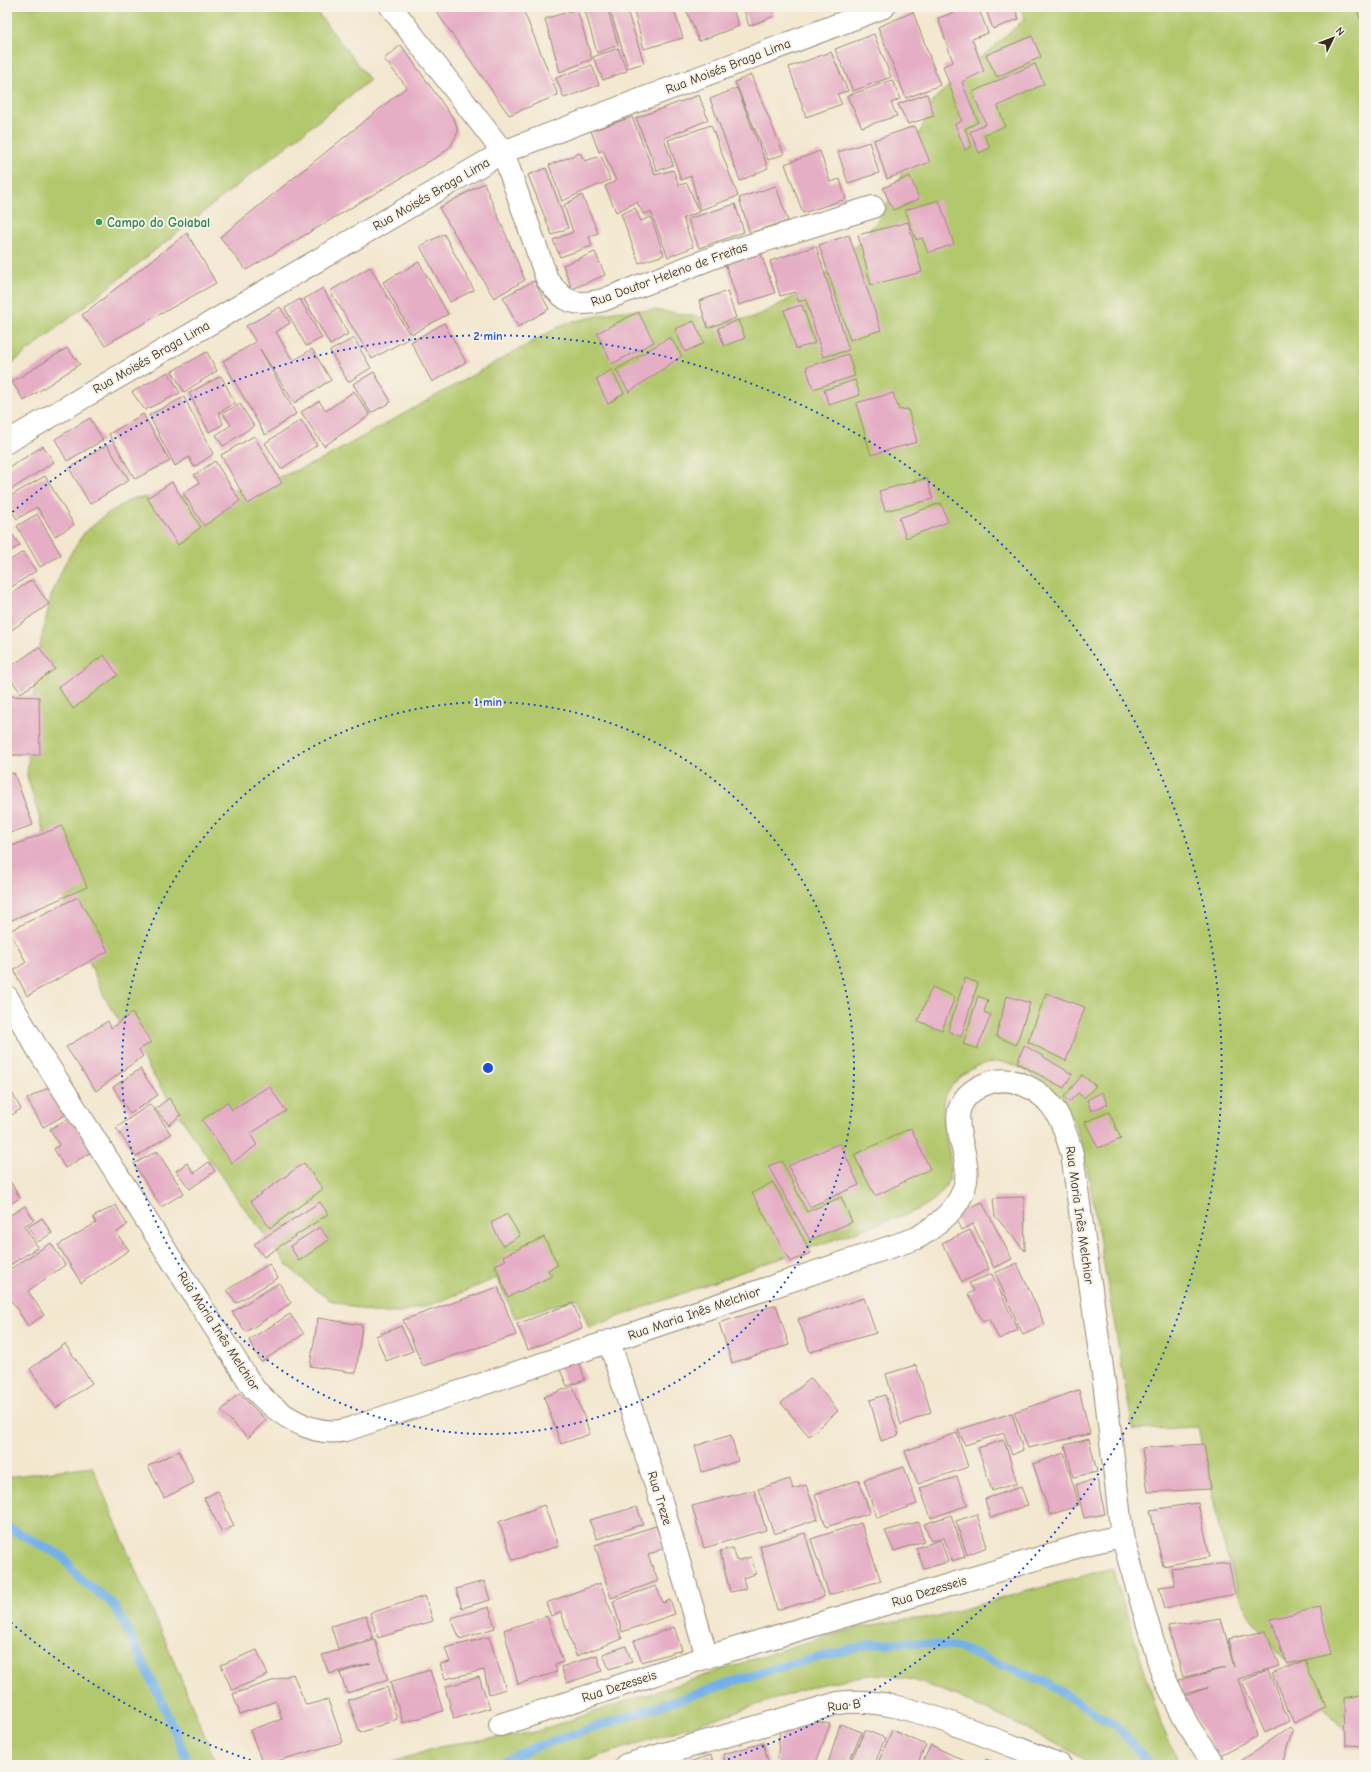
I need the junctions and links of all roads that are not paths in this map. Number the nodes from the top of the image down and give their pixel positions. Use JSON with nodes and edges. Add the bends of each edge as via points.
{"nodes":[{"id":1,"x":391,"y":7,"type":"edge"},
{"id":2,"x":884,"y":7,"type":"edge"},
{"id":3,"x":503,"y":152,"type":"junction"},
{"id":4,"x":873,"y":207,"type":"dead end"},
{"id":5,"x":7,"y":442,"type":"edge"},
{"id":6,"x":7,"y":997,"type":"edge"},
{"id":7,"x":609,"y":1342,"type":"junction"},
{"id":8,"x":1122,"y":1536,"type":"junction"},
{"id":9,"x":707,"y":1657,"type":"junction"},
{"id":10,"x":500,"y":1725,"type":"dead end"},
{"id":11,"x":626,"y":1765,"type":"edge"},
{"id":12,"x":1060,"y":1765,"type":"edge"},
{"id":13,"x":1214,"y":1765,"type":"edge"}],
"edges":[{"from":1,"to":3,"type":"street","name":"Rua Doutor Heleno de Freitas"},
{"from":2,"to":3,"type":"street","name":"Rua Moisés Braga Lima"},
{"from":3,"to":4,"type":"street","name":"Rua Doutor Heleno de Freitas","via":[[547,279],[557,293],[568,300],[586,304],[603,300],[725,253]]},
{"from":3,"to":5,"type":"street","name":"Rua Moisés Braga Lima"},
{"from":6,"to":7,"type":"street","name":"Rua Maria Inês Melchior","via":[[254,1389],[280,1412],[309,1426],[337,1432]]},
{"from":7,"to":8,"type":"street","name":"Rua Maria Inês Melchior","via":[[917,1238],[928,1232],[948,1214],[964,1192],[966,1166],[960,1139],[958,1111],[963,1101],[976,1088],[993,1082],[1002,1080],[1024,1085],[1034,1090],[1055,1111],[1068,1137],[1072,1154],[1104,1381]]},
{"from":7,"to":9,"type":"street","name":"Rua Treze","via":[[662,1504]]},
{"from":8,"to":9,"type":"street","name":"Rua Dezesseis","via":[[1090,1543]]},
{"from":8,"to":13,"type":"street","via":[[1162,1673],[1187,1724]]},
{"from":9,"to":10,"type":"street","name":"Rua Dezesseis"},
{"from":11,"to":12,"type":"street","name":"Rua B","via":[[838,1703],[855,1701],[907,1708],[987,1735]]}]}
